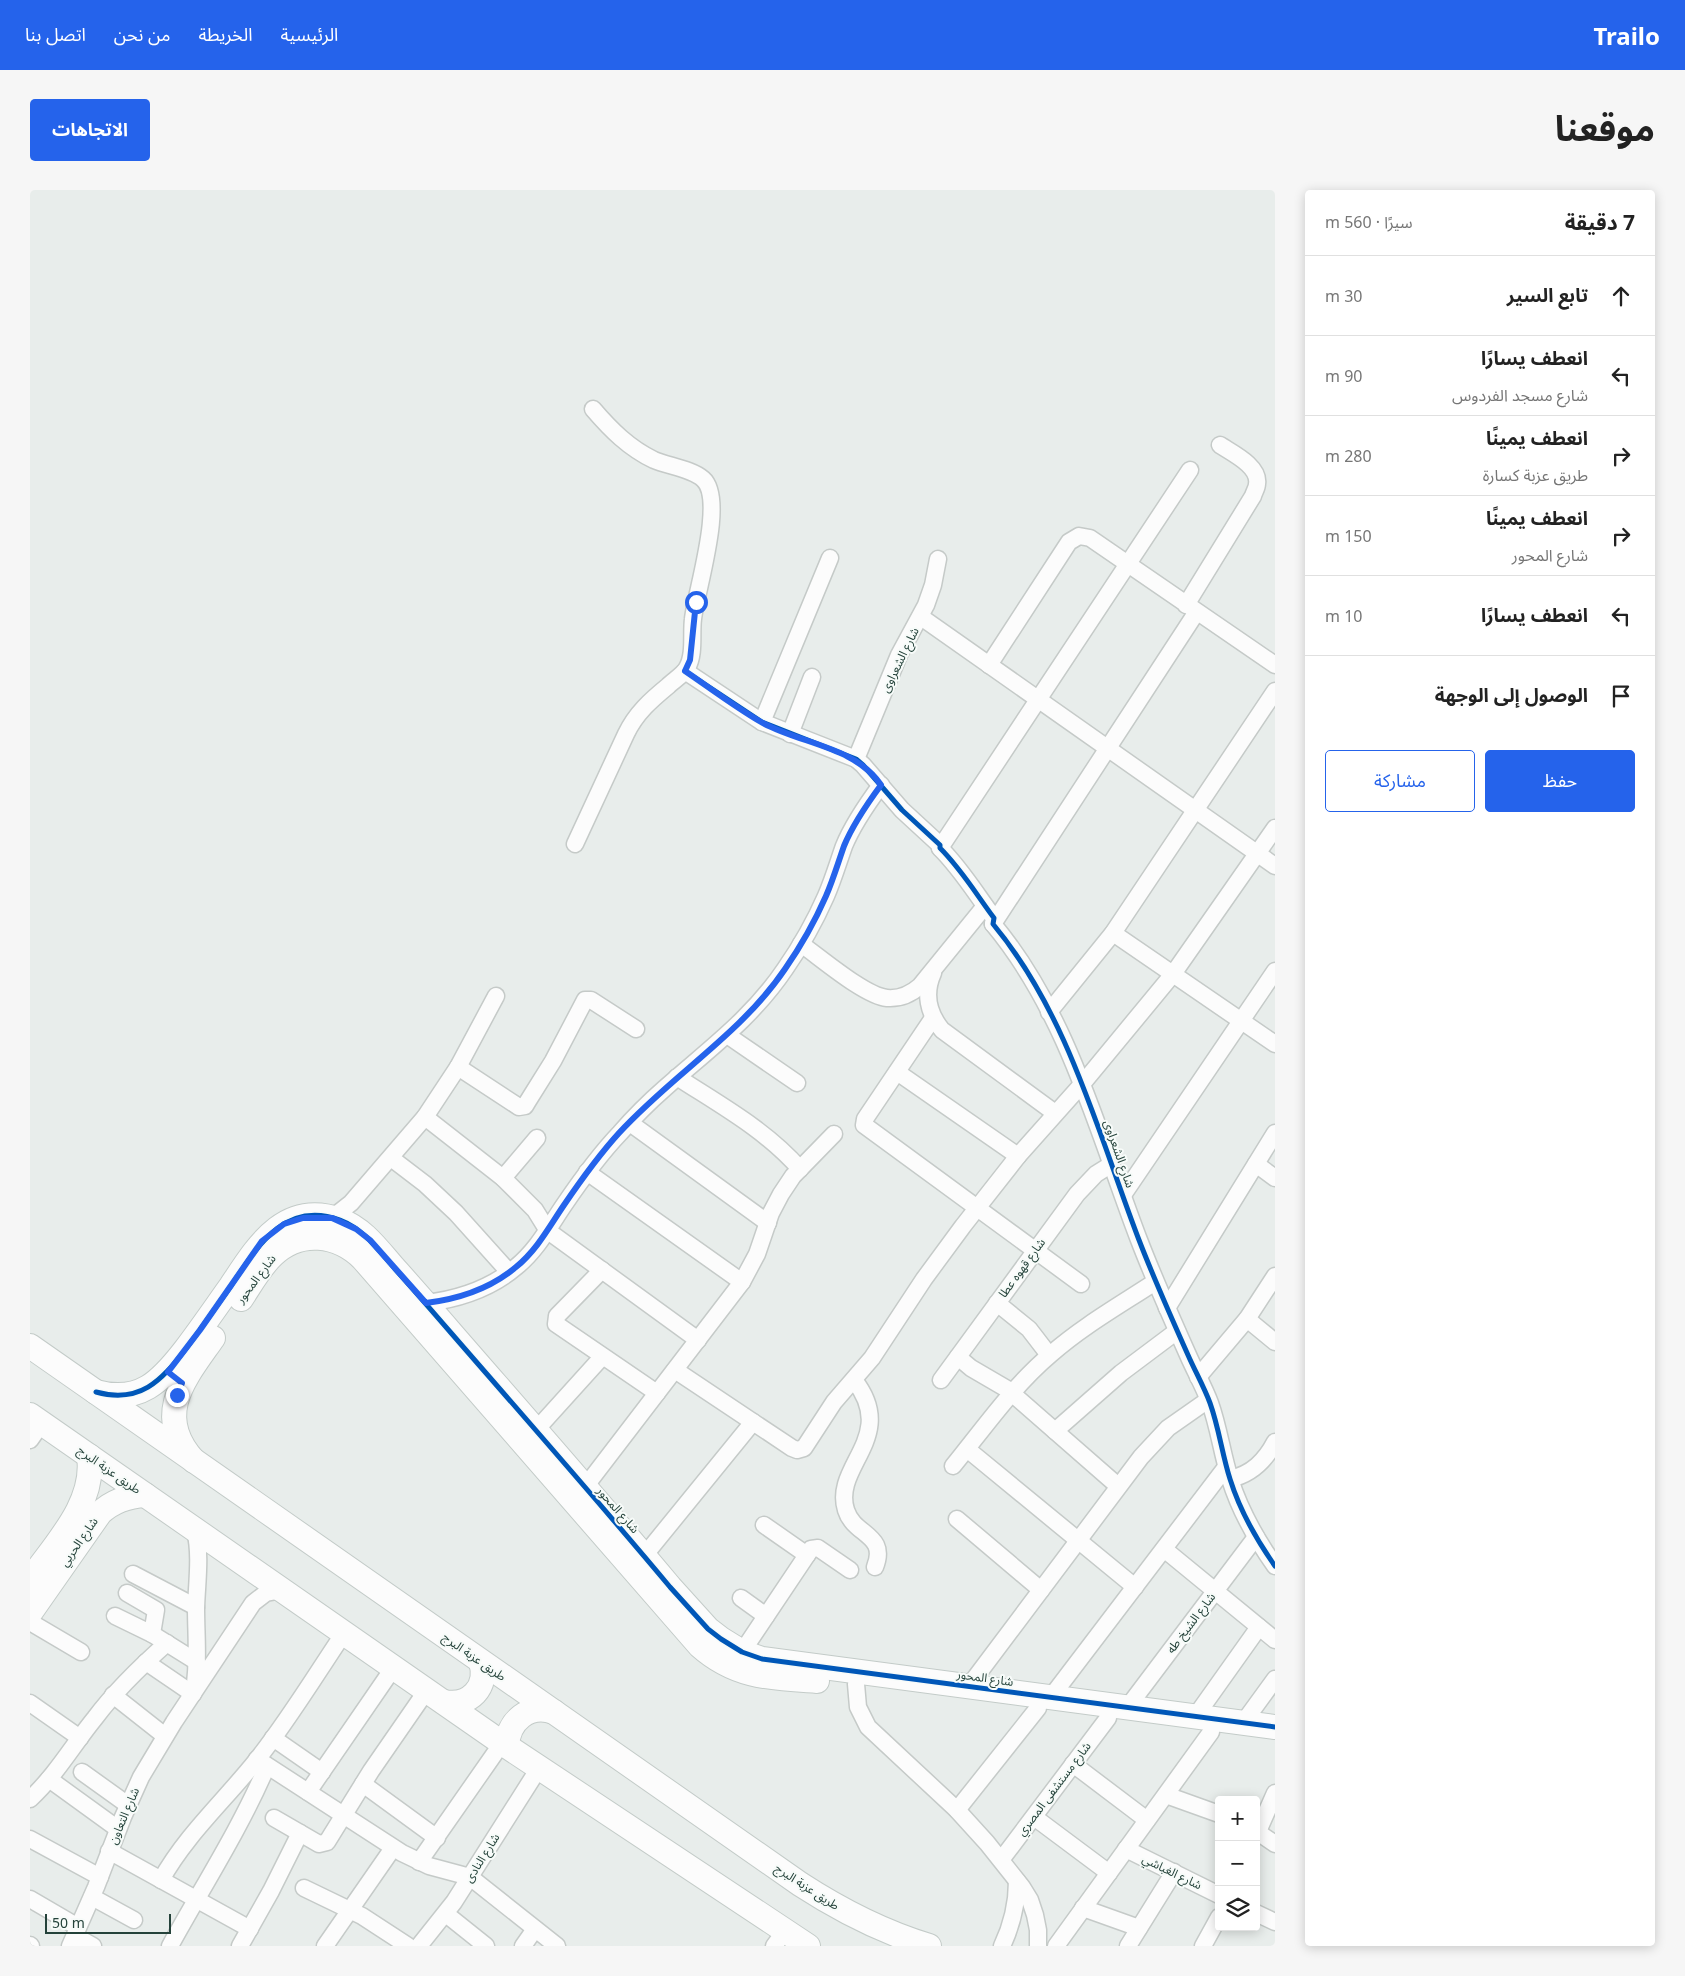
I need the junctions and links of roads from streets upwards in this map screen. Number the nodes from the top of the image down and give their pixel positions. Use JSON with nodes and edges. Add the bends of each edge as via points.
{"nodes":[{"id":1,"x":593,"y":409,"type":"dead end"},
{"id":2,"x":1220,"y":445,"type":"dead end"},
{"id":3,"x":1190,"y":470,"type":"dead end"},
{"id":4,"x":830,"y":558,"type":"dead end"},
{"id":5,"x":938,"y":559,"type":"dead end"},
{"id":6,"x":1128,"y":564,"type":"junction"},
{"id":7,"x":1191,"y":609,"type":"junction"},
{"id":8,"x":921,"y":617,"type":"junction"},
{"id":9,"x":989,"y":665,"type":"junction"},
{"id":10,"x":1275,"y":666,"type":"edge"},
{"id":11,"x":685,"y":671,"type":"junction"},
{"id":12,"x":812,"y":677,"type":"dead end"},
{"id":13,"x":1275,"y":691,"type":"edge"},
{"id":14,"x":1038,"y":699,"type":"junction"},
{"id":15,"x":762,"y":722,"type":"junction"},
{"id":16,"x":790,"y":734,"type":"junction"},
{"id":17,"x":1107,"y":749,"type":"junction"},
{"id":18,"x":856,"y":760,"type":"junction"},
{"id":19,"x":881,"y":785,"type":"junction"},
{"id":20,"x":1194,"y":809,"type":"junction"},
{"id":21,"x":1275,"y":828,"type":"edge"},
{"id":22,"x":575,"y":844,"type":"dead end"},
{"id":23,"x":940,"y":848,"type":"junction"},
{"id":24,"x":1258,"y":853,"type":"junction"},
{"id":25,"x":1275,"y":866,"type":"edge"},
{"id":26,"x":985,"y":906,"type":"junction"},
{"id":27,"x":993,"y":924,"type":"junction"},
{"id":28,"x":1113,"y":933,"type":"junction"},
{"id":29,"x":801,"y":944,"type":"junction"},
{"id":30,"x":1275,"y":971,"type":"edge"},
{"id":31,"x":933,"y":972,"type":"junction"},
{"id":32,"x":1173,"y":974,"type":"junction"},
{"id":33,"x":496,"y":996,"type":"dead end"},
{"id":34,"x":1049,"y":1012,"type":"junction"},
{"id":35,"x":933,"y":1018,"type":"junction"},
{"id":36,"x":1240,"y":1022,"type":"junction"},
{"id":37,"x":636,"y":1029,"type":"dead end"},
{"id":38,"x":727,"y":1035,"type":"junction"},
{"id":39,"x":1275,"y":1044,"type":"edge"},
{"id":40,"x":458,"y":1067,"type":"junction"},
{"id":41,"x":897,"y":1072,"type":"junction"},
{"id":42,"x":677,"y":1077,"type":"junction"},
{"id":43,"x":797,"y":1083,"type":"dead end"},
{"id":44,"x":1083,"y":1083,"type":"junction"},
{"id":45,"x":1056,"y":1113,"type":"junction"},
{"id":46,"x":425,"y":1117,"type":"junction"},
{"id":47,"x":630,"y":1122,"type":"junction"},
{"id":48,"x":1275,"y":1133,"type":"edge"},
{"id":49,"x":834,"y":1134,"type":"dead end"},
{"id":50,"x":537,"y":1138,"type":"dead end"},
{"id":51,"x":1018,"y":1156,"type":"junction"},
{"id":52,"x":392,"y":1158,"type":"junction"},
{"id":53,"x":1112,"y":1164,"type":"junction"},
{"id":54,"x":1256,"y":1164,"type":"junction"},
{"id":55,"x":800,"y":1169,"type":"junction"},
{"id":56,"x":587,"y":1172,"type":"junction"},
{"id":57,"x":504,"y":1178,"type":"junction"},
{"id":58,"x":1275,"y":1178,"type":"edge"},
{"id":59,"x":1123,"y":1195,"type":"junction"},
{"id":60,"x":977,"y":1208,"type":"junction"},
{"id":61,"x":332,"y":1218,"type":"junction"},
{"id":62,"x":768,"y":1223,"type":"junction"},
{"id":63,"x":548,"y":1231,"type":"junction"},
{"id":64,"x":1035,"y":1250,"type":"junction"},
{"id":65,"x":602,"y":1270,"type":"junction"},
{"id":66,"x":509,"y":1272,"type":"junction"},
{"id":67,"x":1275,"y":1276,"type":"edge"},
{"id":68,"x":742,"y":1282,"type":"junction"},
{"id":69,"x":1155,"y":1282,"type":"junction"},
{"id":70,"x":1081,"y":1284,"type":"dead end"},
{"id":71,"x":426,"y":1303,"type":"junction"},
{"id":72,"x":997,"y":1303,"type":"junction"},
{"id":73,"x":1167,"y":1308,"type":"junction"},
{"id":74,"x":1247,"y":1319,"type":"junction"},
{"id":75,"x":1177,"y":1330,"type":"junction"},
{"id":76,"x":698,"y":1340,"type":"junction"},
{"id":77,"x":1275,"y":1342,"type":"edge"},
{"id":78,"x":30,"y":1346,"type":"edge"},
{"id":79,"x":1049,"y":1355,"type":"junction"},
{"id":80,"x":958,"y":1356,"type":"junction"},
{"id":81,"x":602,"y":1357,"type":"junction"},
{"id":82,"x":675,"y":1370,"type":"junction"},
{"id":83,"x":1198,"y":1377,"type":"junction"},
{"id":84,"x":175,"y":1378,"type":"junction"},
{"id":85,"x":854,"y":1380,"type":"junction"},
{"id":86,"x":941,"y":1380,"type":"dead end"},
{"id":87,"x":96,"y":1392,"type":"junction"},
{"id":88,"x":657,"y":1393,"type":"junction"},
{"id":89,"x":1012,"y":1394,"type":"junction"},
{"id":90,"x":1208,"y":1400,"type":"junction"},
{"id":91,"x":753,"y":1422,"type":"junction"},
{"id":92,"x":34,"y":1426,"type":"edge"},
{"id":93,"x":536,"y":1430,"type":"junction"},
{"id":94,"x":1055,"y":1431,"type":"junction"},
{"id":95,"x":1275,"y":1442,"type":"edge"},
{"id":96,"x":967,"y":1449,"type":"junction"},
{"id":97,"x":89,"y":1456,"type":"junction"},
{"id":98,"x":194,"y":1461,"type":"junction"},
{"id":99,"x":1270,"y":1465,"type":"edge"},
{"id":100,"x":953,"y":1466,"type":"dead end"},
{"id":101,"x":1228,"y":1473,"type":"junction"},
{"id":102,"x":1118,"y":1486,"type":"junction"},
{"id":103,"x":585,"y":1487,"type":"junction"},
{"id":104,"x":145,"y":1495,"type":"junction"},
{"id":105,"x":957,"y":1519,"type":"dead end"},
{"id":106,"x":764,"y":1525,"type":"dead end"},
{"id":107,"x":195,"y":1530,"type":"junction"},
{"id":108,"x":1256,"y":1537,"type":"junction"},
{"id":109,"x":1078,"y":1540,"type":"junction"},
{"id":110,"x":1164,"y":1549,"type":"junction"},
{"id":111,"x":807,"y":1555,"type":"junction"},
{"id":112,"x":644,"y":1556,"type":"junction"},
{"id":113,"x":1273,"y":1558,"type":"edge"},
{"id":114,"x":875,"y":1567,"type":"dead end"},
{"id":115,"x":850,"y":1570,"type":"dead end"},
{"id":116,"x":133,"y":1574,"type":"dead end"},
{"id":117,"x":30,"y":1578,"type":"edge"},
{"id":118,"x":1135,"y":1587,"type":"junction"},
{"id":119,"x":282,"y":1590,"type":"junction"},
{"id":120,"x":1041,"y":1590,"type":"junction"},
{"id":121,"x":1215,"y":1591,"type":"junction"},
{"id":122,"x":127,"y":1593,"type":"dead end"},
{"id":123,"x":664,"y":1593,"type":"junction"},
{"id":124,"x":741,"y":1598,"type":"dead end"},
{"id":125,"x":196,"y":1607,"type":"junction"},
{"id":126,"x":30,"y":1613,"type":"edge"},
{"id":127,"x":115,"y":1616,"type":"dead end"},
{"id":128,"x":766,"y":1616,"type":"junction"},
{"id":129,"x":30,"y":1622,"type":"edge"},
{"id":130,"x":1259,"y":1627,"type":"junction"},
{"id":131,"x":344,"y":1633,"type":"junction"},
{"id":132,"x":152,"y":1634,"type":"junction"},
{"id":133,"x":1275,"y":1640,"type":"edge"},
{"id":134,"x":167,"y":1643,"type":"junction"},
{"id":135,"x":81,"y":1652,"type":"dead end"},
{"id":136,"x":742,"y":1652,"type":"junction"},
{"id":137,"x":146,"y":1662,"type":"junction"},
{"id":138,"x":197,"y":1662,"type":"junction"},
{"id":139,"x":481,"y":1662,"type":"junction"},
{"id":140,"x":394,"y":1667,"type":"junction"},
{"id":141,"x":1275,"y":1679,"type":"edge"},
{"id":142,"x":856,"y":1684,"type":"junction"},
{"id":143,"x":969,"y":1686,"type":"junction"},
{"id":144,"x":193,"y":1694,"type":"junction"},
{"id":145,"x":114,"y":1696,"type":"junction"},
{"id":146,"x":436,"y":1696,"type":"junction"},
{"id":147,"x":30,"y":1703,"type":"edge"},
{"id":148,"x":1044,"y":1703,"type":"junction"},
{"id":149,"x":554,"y":1712,"type":"junction"},
{"id":150,"x":1117,"y":1713,"type":"junction"},
{"id":151,"x":1242,"y":1723,"type":"junction"},
{"id":152,"x":1203,"y":1725,"type":"junction"},
{"id":153,"x":1275,"y":1727,"type":"edge"},
{"id":154,"x":165,"y":1736,"type":"junction"},
{"id":155,"x":80,"y":1738,"type":"junction"},
{"id":156,"x":273,"y":1738,"type":"junction"},
{"id":157,"x":1275,"y":1741,"type":"edge"},
{"id":158,"x":504,"y":1744,"type":"junction"},
{"id":159,"x":262,"y":1763,"type":"junction"},
{"id":160,"x":1073,"y":1764,"type":"junction"},
{"id":161,"x":539,"y":1768,"type":"junction"},
{"id":162,"x":82,"y":1772,"type":"dead end"},
{"id":163,"x":322,"y":1772,"type":"junction"},
{"id":164,"x":362,"y":1784,"type":"junction"},
{"id":165,"x":38,"y":1787,"type":"edge"},
{"id":166,"x":308,"y":1792,"type":"junction"},
{"id":167,"x":1275,"y":1793,"type":"edge"},
{"id":168,"x":1166,"y":1795,"type":"junction"},
{"id":169,"x":128,"y":1805,"type":"junction"},
{"id":170,"x":957,"y":1810,"type":"junction"},
{"id":171,"x":1215,"y":1813,"type":"edge"},
{"id":172,"x":343,"y":1815,"type":"junction"},
{"id":173,"x":1034,"y":1817,"type":"junction"},
{"id":174,"x":274,"y":1818,"type":"dead end"},
{"id":175,"x":1147,"y":1820,"type":"junction"},
{"id":176,"x":1260,"y":1826,"type":"edge"},
{"id":177,"x":118,"y":1829,"type":"junction"},
{"id":178,"x":300,"y":1833,"type":"junction"},
{"id":179,"x":1260,"y":1835,"type":"edge"},
{"id":180,"x":436,"y":1838,"type":"junction"},
{"id":181,"x":30,"y":1839,"type":"edge"},
{"id":182,"x":1275,"y":1844,"type":"edge"},
{"id":183,"x":393,"y":1848,"type":"junction"},
{"id":184,"x":1126,"y":1849,"type":"junction"},
{"id":185,"x":109,"y":1851,"type":"junction"},
{"id":186,"x":1001,"y":1860,"type":"junction"},
{"id":187,"x":419,"y":1862,"type":"junction"},
{"id":188,"x":1174,"y":1872,"type":"junction"},
{"id":189,"x":1108,"y":1873,"type":"junction"},
{"id":190,"x":100,"y":1877,"type":"junction"},
{"id":191,"x":470,"y":1877,"type":"junction"},
{"id":192,"x":161,"y":1880,"type":"junction"},
{"id":193,"x":1017,"y":1881,"type":"junction"},
{"id":194,"x":304,"y":1888,"type":"dead end"},
{"id":195,"x":1215,"y":1892,"type":"edge"},
{"id":196,"x":92,"y":1897,"type":"junction"},
{"id":197,"x":30,"y":1899,"type":"edge"},
{"id":198,"x":196,"y":1899,"type":"junction"},
{"id":199,"x":1083,"y":1908,"type":"junction"},
{"id":200,"x":350,"y":1910,"type":"junction"},
{"id":201,"x":446,"y":1914,"type":"junction"},
{"id":202,"x":1260,"y":1915,"type":"edge"},
{"id":203,"x":134,"y":1920,"type":"dead end"},
{"id":204,"x":1275,"y":1922,"type":"edge"},
{"id":205,"x":1215,"y":1924,"type":"edge"},
{"id":206,"x":1139,"y":1928,"type":"junction"},
{"id":207,"x":250,"y":1929,"type":"junction"},
{"id":208,"x":535,"y":1929,"type":"junction"},
{"id":209,"x":74,"y":1936,"type":"edge"},
{"id":210,"x":780,"y":1939,"type":"edge"},
{"id":211,"x":93,"y":1946,"type":"edge"},
{"id":212,"x":170,"y":1946,"type":"edge"},
{"id":213,"x":240,"y":1946,"type":"edge"},
{"id":214,"x":325,"y":1946,"type":"edge"},
{"id":215,"x":408,"y":1946,"type":"edge"},
{"id":216,"x":420,"y":1946,"type":"edge"},
{"id":217,"x":486,"y":1946,"type":"edge"},
{"id":218,"x":523,"y":1946,"type":"edge"},
{"id":219,"x":556,"y":1946,"type":"edge"},
{"id":220,"x":808,"y":1946,"type":"edge"},
{"id":221,"x":929,"y":1946,"type":"edge"},
{"id":222,"x":1002,"y":1946,"type":"edge"},
{"id":223,"x":1038,"y":1946,"type":"edge"},
{"id":224,"x":1056,"y":1946,"type":"edge"},
{"id":225,"x":1128,"y":1946,"type":"edge"},
{"id":226,"x":1203,"y":1946,"type":"edge"}],
"edges":[{"from":1,"to":11,"type":"street","via":[[630,446],[654,460],[702,478],[712,494],[708,548],[693,619],[690,660]]},
{"from":2,"to":7,"type":"street","via":[[1246,461],[1258,482]]},
{"from":3,"to":6,"type":"street"},
{"from":4,"to":15,"type":"street"},
{"from":5,"to":8,"type":"street","name":"شارع الشعراوى"},
{"from":6,"to":7,"type":"street"},
{"from":6,"to":9,"type":"street","via":[[1090,538],[1080,536],[1069,542]]},
{"from":6,"to":14,"type":"street"},
{"from":7,"to":10,"type":"street"},
{"from":7,"to":17,"type":"street"},
{"from":8,"to":9,"type":"street"},
{"from":8,"to":18,"type":"street","name":"شارع الشعراوى","via":[[899,655]]},
{"from":9,"to":14,"type":"street"},
{"from":11,"to":15,"type":"street"},
{"from":11,"to":22,"type":"street","via":[[635,717]]},
{"from":12,"to":16,"type":"street"},
{"from":13,"to":20,"type":"street"},
{"from":14,"to":17,"type":"street"},
{"from":14,"to":23,"type":"street"},
{"from":15,"to":16,"type":"street"},
{"from":16,"to":18,"type":"street"},
{"from":17,"to":20,"type":"street"},
{"from":17,"to":27,"type":"street"},
{"from":18,"to":19,"type":"street","name":"شارع الشعراوى"},
{"from":19,"to":23,"type":"street","name":"شارع الشعراوى"},
{"from":19,"to":29,"type":"street","via":[[851,832],[826,897]]},
{"from":20,"to":24,"type":"street"},
{"from":20,"to":28,"type":"street"},
{"from":21,"to":24,"type":"street"},
{"from":23,"to":26,"type":"street","name":"شارع الشعراوى","via":[[960,869]]},
{"from":24,"to":25,"type":"street"},
{"from":24,"to":32,"type":"street"},
{"from":26,"to":27,"type":"street","name":"شارع الشعراوى","via":[[994,918]]},
{"from":26,"to":31,"type":"street"},
{"from":27,"to":34,"type":"street","name":"شارع الشعراوى","via":[[1010,945]]},
{"from":28,"to":32,"type":"street"},
{"from":28,"to":34,"type":"street"},
{"from":29,"to":31,"type":"street","via":[[862,988],[887,998],[913,992]]},
{"from":29,"to":38,"type":"street","via":[[768,992]]},
{"from":30,"to":36,"type":"street"},
{"from":31,"to":35,"type":"street","via":[[928,992]]},
{"from":32,"to":36,"type":"street"},
{"from":32,"to":44,"type":"street"},
{"from":33,"to":40,"type":"street"},
{"from":34,"to":44,"type":"street","name":"شارع الشعراوى"},
{"from":35,"to":41,"type":"street"},
{"from":35,"to":45,"type":"street","via":[[948,1035]]},
{"from":36,"to":39,"type":"street"},
{"from":36,"to":59,"type":"street"},
{"from":37,"to":40,"type":"street","via":[[591,1000],[585,1000],[525,1106],[519,1107]]},
{"from":38,"to":42,"type":"street"},
{"from":38,"to":43,"type":"street"},
{"from":40,"to":46,"type":"street"},
{"from":41,"to":51,"type":"street"},
{"from":41,"to":60,"type":"street","via":[[864,1120],[865,1127]]},
{"from":42,"to":47,"type":"street"},
{"from":42,"to":55,"type":"street","via":[[756,1129],[780,1147]]},
{"from":44,"to":45,"type":"street"},
{"from":44,"to":53,"type":"street","name":"شارع الشعراوى"},
{"from":45,"to":51,"type":"street"},
{"from":46,"to":52,"type":"street"},
{"from":46,"to":57,"type":"street"},
{"from":47,"to":56,"type":"street"},
{"from":47,"to":62,"type":"street"},
{"from":48,"to":54,"type":"street"},
{"from":49,"to":55,"type":"street"},
{"from":50,"to":57,"type":"street"},
{"from":51,"to":60,"type":"street"},
{"from":52,"to":61,"type":"street","via":[[346,1209]]},
{"from":52,"to":66,"type":"street","via":[[456,1213]]},
{"from":53,"to":59,"type":"street","name":"شارع الشعراوى"},
{"from":53,"to":64,"type":"street","name":"شارع قهوه عطا","via":[[1083,1186]]},
{"from":54,"to":58,"type":"street"},
{"from":54,"to":73,"type":"street"},
{"from":55,"to":62,"type":"street","via":[[781,1194]]},
{"from":56,"to":63,"type":"street"},
{"from":56,"to":68,"type":"street"},
{"from":57,"to":63,"type":"street","via":[[535,1210]]},
{"from":59,"to":69,"type":"street","name":"شارع الشعراوى"},
{"from":60,"to":64,"type":"street"},
{"from":60,"to":85,"type":"street"},
{"from":61,"to":71,"type":"street","name":"شارع المحور","via":[[363,1234]]},
{"from":61,"to":84,"type":"street","name":"شارع المحور","via":[[303,1218],[268,1234],[200,1330]]},
{"from":62,"to":68,"type":"street"},
{"from":63,"to":65,"type":"street"},
{"from":63,"to":66,"type":"street","via":[[527,1257]]},
{"from":64,"to":70,"type":"street"},
{"from":64,"to":72,"type":"street","name":"شارع قهوه عطا"},
{"from":65,"to":76,"type":"street"},
{"from":65,"to":81,"type":"street","via":[[555,1321]]},
{"from":66,"to":71,"type":"street","via":[[473,1292]]},
{"from":67,"to":74,"type":"street"},
{"from":68,"to":76,"type":"street"},
{"from":69,"to":73,"type":"street","name":"شارع الشعراوى"},
{"from":69,"to":79,"type":"street"},
{"from":71,"to":93,"type":"street","name":"شارع المحور"},
{"from":72,"to":79,"type":"street","via":[[1029,1329]]},
{"from":72,"to":80,"type":"street","name":"شارع قهوه عطا"},
{"from":73,"to":75,"type":"street","name":"شارع الشعراوى"},
{"from":74,"to":77,"type":"street"},
{"from":74,"to":83,"type":"street"},
{"from":75,"to":83,"type":"street","name":"شارع الشعراوى"},
{"from":75,"to":94,"type":"street","via":[[1121,1373]]},
{"from":76,"to":82,"type":"street"},
{"from":78,"to":87,"type":"street","name":"طريق عزبة البرج"},
{"from":79,"to":89,"type":"street"},
{"from":80,"to":86,"type":"street","name":"شارع قهوه عطا"},
{"from":80,"to":89,"type":"street","via":[[970,1368]]},
{"from":81,"to":88,"type":"street"},
{"from":81,"to":93,"type":"street"},
{"from":82,"to":88,"type":"street"},
{"from":82,"to":91,"type":"street"},
{"from":83,"to":90,"type":"street","name":"شارع الشعراوى"},
{"from":84,"to":87,"type":"street","name":"شارع المحور","via":[[131,1394],[110,1396]]},
{"from":84,"to":98,"type":"street","name":"شارع المحور","via":[[175,1420],[180,1440]]},
{"from":84,"to":123,"type":"street","name":"شارع المحور","via":[[275,1253],[290,1243],[307,1238],[325,1238],[342,1243],[363,1259]]},
{"from":85,"to":91,"type":"street","via":[[834,1402],[802,1450],[792,1448]]},
{"from":85,"to":114,"type":"street","via":[[865,1397],[870,1424],[847,1482],[844,1502],[852,1521],[875,1543],[878,1555]]},
{"from":87,"to":98,"type":"street","name":"طريق عزبة البرج"},
{"from":88,"to":103,"type":"street"},
{"from":89,"to":94,"type":"street"},
{"from":89,"to":96,"type":"street"},
{"from":90,"to":101,"type":"street","name":"شارع الشعراوى"},
{"from":90,"to":102,"type":"street","via":[[1161,1435]]},
{"from":91,"to":112,"type":"street"},
{"from":92,"to":97,"type":"street","name":"طريق عزبة البرج"},
{"from":93,"to":103,"type":"street","name":"شارع المحور"},
{"from":94,"to":102,"type":"street"},
{"from":95,"to":99,"type":"street"},
{"from":96,"to":100,"type":"street"},
{"from":96,"to":109,"type":"street"},
{"from":97,"to":104,"type":"street","name":"طريق عزبة البرج"},
{"from":97,"to":117,"type":"street","name":"شارع الحربي","via":[[90,1480],[83,1502]]},
{"from":98,"to":139,"type":"street","name":"طريق عزبة البرج"},
{"from":99,"to":101,"type":"street","via":[[1246,1474]]},
{"from":101,"to":108,"type":"street","name":"شارع الشعراوى"},
{"from":101,"to":110,"type":"street"},
{"from":102,"to":109,"type":"street"},
{"from":103,"to":112,"type":"street","name":"شارع المحور"},
{"from":104,"to":107,"type":"street","name":"طريق عزبة البرج"},
{"from":104,"to":126,"type":"street","name":"شارع الحربي","via":[[121,1499],[100,1513]]},
{"from":105,"to":120,"type":"street"},
{"from":106,"to":111,"type":"street"},
{"from":107,"to":119,"type":"street","name":"طريق عزبة البرج"},
{"from":107,"to":125,"type":"street","name":"شارع التعاون","via":[[199,1553]]},
{"from":108,"to":113,"type":"street","name":"شارع الشعراوى"},
{"from":108,"to":121,"type":"street","name":"شارع الشيخ طه"},
{"from":109,"to":118,"type":"street"},
{"from":109,"to":120,"type":"street"},
{"from":110,"to":118,"type":"street"},
{"from":110,"to":121,"type":"street"},
{"from":111,"to":115,"type":"street","via":[[818,1548]]},
{"from":111,"to":128,"type":"street"},
{"from":112,"to":123,"type":"street","name":"شارع المحور"},
{"from":116,"to":125,"type":"street"},
{"from":118,"to":148,"type":"street"},
{"from":119,"to":131,"type":"street","name":"طريق عزبة البرج"},
{"from":119,"to":144,"type":"street","name":"شارع التعاون","via":[[266,1593],[253,1603]]},
{"from":120,"to":143,"type":"street"},
{"from":121,"to":130,"type":"street"},
{"from":121,"to":150,"type":"street","name":"شارع الشيخ طه"},
{"from":122,"to":132,"type":"street","via":[[155,1608]]},
{"from":123,"to":136,"type":"street","name":"شارع المحور"},
{"from":123,"to":142,"type":"street","name":"شارع المحور","via":[[700,1646],[737,1670],[773,1678]]},
{"from":124,"to":128,"type":"street"},
{"from":125,"to":138,"type":"street","name":"شارع التعاون"},
{"from":127,"to":132,"type":"street"},
{"from":128,"to":136,"type":"street"},
{"from":129,"to":135,"type":"street"},
{"from":130,"to":133,"type":"street"},
{"from":130,"to":152,"type":"street"},
{"from":131,"to":140,"type":"street","name":"طريق عزبة البرج"},
{"from":131,"to":156,"type":"street"},
{"from":132,"to":134,"type":"street"},
{"from":134,"to":137,"type":"street"},
{"from":134,"to":138,"type":"street"},
{"from":136,"to":143,"type":"street","name":"شارع المحور","via":[[775,1661]]},
{"from":137,"to":144,"type":"street"},
{"from":137,"to":145,"type":"street"},
{"from":138,"to":144,"type":"street","name":"شارع التعاون"},
{"from":139,"to":146,"type":"street","via":[[482,1681],[475,1694],[453,1704]]},
{"from":139,"to":149,"type":"street","name":"طريق عزبة البرج"},
{"from":140,"to":146,"type":"street","name":"طريق عزبة البرج"},
{"from":140,"to":163,"type":"street"},
{"from":141,"to":151,"type":"street"},
{"from":142,"to":148,"type":"street","name":"شارع المحور"},
{"from":142,"to":170,"type":"street","via":[[858,1707],[868,1726]]},
{"from":143,"to":148,"type":"street","name":"شارع المحور"},
{"from":144,"to":154,"type":"street","name":"شارع التعاون"},
{"from":145,"to":154,"type":"street"},
{"from":145,"to":155,"type":"street"},
{"from":146,"to":158,"type":"street","name":"طريق عزبة البرج"},
{"from":146,"to":164,"type":"street"},
{"from":147,"to":155,"type":"street"},
{"from":148,"to":150,"type":"street","name":"شارع المحور"},
{"from":148,"to":170,"type":"street"},
{"from":149,"to":158,"type":"street","via":[[539,1710],[521,1716]]},
{"from":149,"to":221,"type":"street","name":"طريق عزبة البرج","via":[[814,1894],[876,1926]]},
{"from":150,"to":152,"type":"street","name":"شارع المحور"},
{"from":150,"to":160,"type":"street","name":"شارع مستشفى المصري"},
{"from":151,"to":152,"type":"street","name":"شارع المحور"},
{"from":151,"to":153,"type":"street","name":"شارع المحور"},
{"from":152,"to":157,"type":"street","name":"شارع المحور"},
{"from":152,"to":168,"type":"street"},
{"from":154,"to":169,"type":"street","name":"شارع التعاون"},
{"from":155,"to":165,"type":"street"},
{"from":156,"to":159,"type":"street"},
{"from":156,"to":163,"type":"street"},
{"from":158,"to":161,"type":"street","name":"طريق عزبة البرج"},
{"from":158,"to":180,"type":"street"},
{"from":159,"to":166,"type":"street"},
{"from":159,"to":192,"type":"street","via":[[186,1840]]},
{"from":159,"to":198,"type":"street","via":[[227,1848]]},
{"from":160,"to":173,"type":"street","name":"شارع مستشفى المصري"},
{"from":160,"to":175,"type":"street"},
{"from":161,"to":191,"type":"street","name":"شارع النادى"},
{"from":161,"to":210,"type":"street","name":"طريق عزبة البرج"},
{"from":162,"to":169,"type":"street"},
{"from":163,"to":166,"type":"street"},
{"from":164,"to":172,"type":"street"},
{"from":164,"to":180,"type":"street"},
{"from":165,"to":177,"type":"street"},
{"from":166,"to":172,"type":"street"},
{"from":167,"to":176,"type":"street"},
{"from":168,"to":171,"type":"street"},
{"from":168,"to":175,"type":"street"},
{"from":169,"to":177,"type":"street","name":"شارع التعاون"},
{"from":170,"to":186,"type":"street"},
{"from":172,"to":178,"type":"street","via":[[323,1844]]},
{"from":172,"to":183,"type":"street"},
{"from":173,"to":186,"type":"street","name":"شارع مستشفى المصري"},
{"from":173,"to":189,"type":"street"},
{"from":174,"to":178,"type":"street"},
{"from":175,"to":184,"type":"street"},
{"from":177,"to":185,"type":"street","name":"شارع التعاون"},
{"from":178,"to":207,"type":"street"},
{"from":179,"to":182,"type":"street"},
{"from":180,"to":187,"type":"street"},
{"from":181,"to":190,"type":"street"},
{"from":183,"to":187,"type":"street"},
{"from":183,"to":200,"type":"street"},
{"from":184,"to":188,"type":"street","name":"شارع الغباشي"},
{"from":184,"to":189,"type":"street"},
{"from":185,"to":190,"type":"street","name":"شارع التعاون"},
{"from":185,"to":192,"type":"street"},
{"from":186,"to":193,"type":"street"},
{"from":187,"to":191,"type":"street"},
{"from":188,"to":195,"type":"street","name":"شارع الغباشي"},
{"from":188,"to":206,"type":"street"},
{"from":189,"to":199,"type":"street"},
{"from":190,"to":196,"type":"street","name":"شارع التعاون"},
{"from":191,"to":201,"type":"street","name":"شارع النادى"},
{"from":191,"to":208,"type":"street"},
{"from":192,"to":198,"type":"street"},
{"from":193,"to":222,"type":"street","via":[[1014,1912]]},
{"from":193,"to":223,"type":"street","via":[[1033,1908]]},
{"from":194,"to":200,"type":"street"},
{"from":196,"to":203,"type":"street"},
{"from":196,"to":209,"type":"street","name":"شارع التعاون"},
{"from":197,"to":209,"type":"street"},
{"from":198,"to":207,"type":"street"},
{"from":198,"to":212,"type":"street"},
{"from":199,"to":206,"type":"street"},
{"from":199,"to":224,"type":"street"},
{"from":200,"to":214,"type":"street"},
{"from":200,"to":215,"type":"street"},
{"from":201,"to":216,"type":"street","name":"شارع النادى"},
{"from":201,"to":217,"type":"street"},
{"from":202,"to":204,"type":"street"},
{"from":205,"to":226,"type":"street"},
{"from":206,"to":225,"type":"street"},
{"from":207,"to":213,"type":"street"},
{"from":208,"to":218,"type":"street"},
{"from":208,"to":219,"type":"street"},
{"from":209,"to":211,"type":"street"},
{"from":210,"to":220,"type":"street","name":"طريق عزبة البرج"}]}
